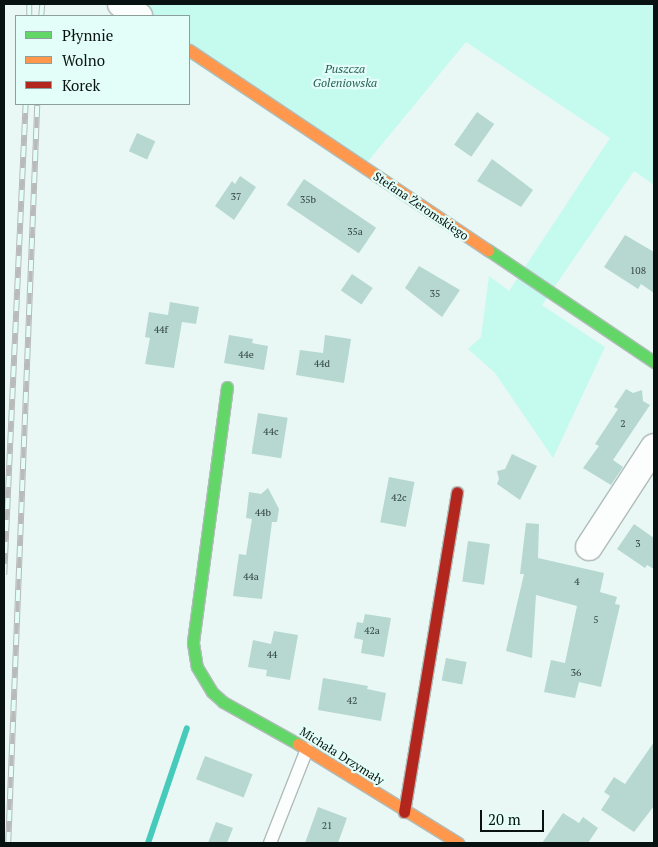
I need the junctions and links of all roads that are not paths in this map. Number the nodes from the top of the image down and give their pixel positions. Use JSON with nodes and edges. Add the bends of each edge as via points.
{"nodes":[{"id":1,"x":121,"y":4,"type":"edge"},
{"id":2,"x":138,"y":15,"type":"edge"},
{"id":3,"x":190,"y":51,"type":"edge"},
{"id":4,"x":654,"y":362,"type":"edge"},
{"id":5,"x":226,"y":387,"type":"dead end"},
{"id":6,"x":654,"y":447,"type":"edge"},
{"id":7,"x":457,"y":492,"type":"dead end"},
{"id":8,"x":589,"y":547,"type":"dead end"},
{"id":9,"x":307,"y":749,"type":"junction"},
{"id":10,"x":404,"y":812,"type":"junction"},
{"id":11,"x":270,"y":843,"type":"edge"},
{"id":12,"x":458,"y":843,"type":"edge"}],
"edges":[{"from":1,"to":2,"type":"street"},
{"from":3,"to":4,"type":"street","name":"Stefana Żeromskiego"},
{"from":5,"to":9,"type":"street","name":"Michała Drzymały","via":[[193,643],[197,668],[212,692],[223,702]]},
{"from":6,"to":8,"type":"street"},
{"from":7,"to":10,"type":"street"},
{"from":9,"to":10,"type":"street","name":"Michała Drzymały"},
{"from":9,"to":11,"type":"lane"},
{"from":10,"to":12,"type":"street","name":"Michała Drzymały"}]}
